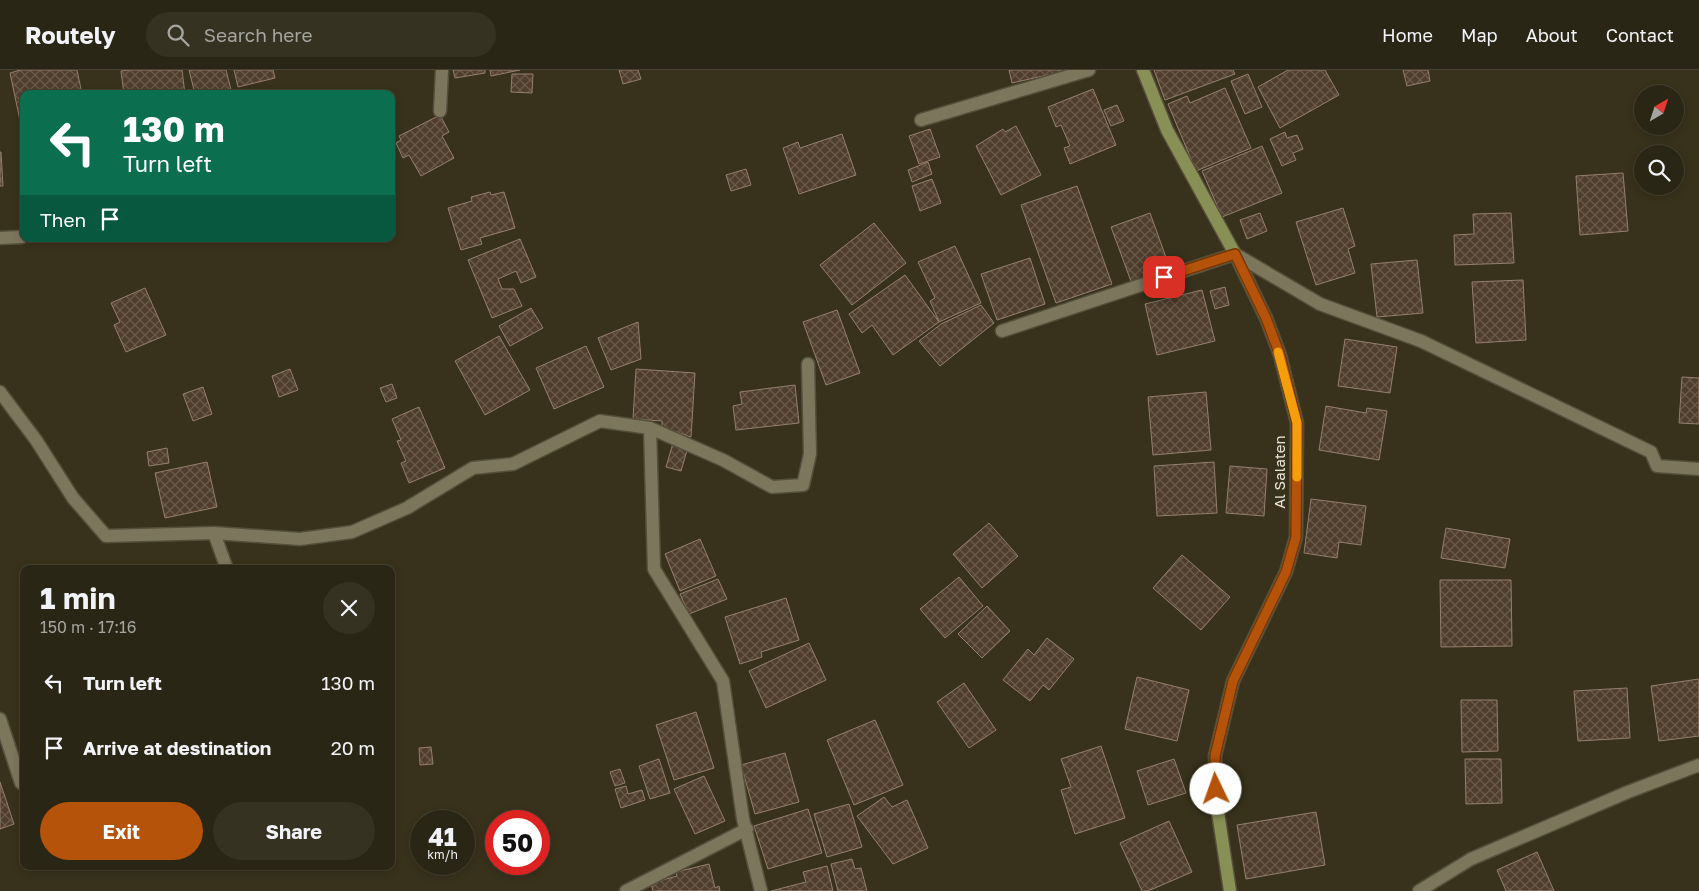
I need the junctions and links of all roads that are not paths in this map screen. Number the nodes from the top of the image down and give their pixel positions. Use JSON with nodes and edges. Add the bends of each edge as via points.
{"nodes":[{"id":1,"x":442,"y":70,"type":"edge"},
{"id":2,"x":1089,"y":70,"type":"edge"},
{"id":3,"x":1143,"y":70,"type":"edge"},
{"id":4,"x":440,"y":111,"type":"dead end"},
{"id":5,"x":921,"y":120,"type":"dead end"},
{"id":6,"x":20,"y":237,"type":"edge"},
{"id":7,"x":0,"y":238,"type":"edge"},
{"id":8,"x":1235,"y":254,"type":"junction"},
{"id":9,"x":1002,"y":331,"type":"dead end"},
{"id":10,"x":808,"y":364,"type":"dead end"},
{"id":11,"x":0,"y":392,"type":"edge"},
{"id":12,"x":650,"y":428,"type":"junction"},
{"id":13,"x":1699,"y":469,"type":"edge"},
{"id":14,"x":214,"y":533,"type":"junction"},
{"id":15,"x":226,"y":565,"type":"edge"},
{"id":16,"x":0,"y":719,"type":"edge"},
{"id":17,"x":1699,"y":765,"type":"edge"},
{"id":18,"x":20,"y":780,"type":"edge"},
{"id":19,"x":746,"y":829,"type":"junction"},
{"id":20,"x":626,"y":891,"type":"edge"},
{"id":21,"x":761,"y":891,"type":"edge"},
{"id":22,"x":1230,"y":891,"type":"edge"},
{"id":23,"x":1419,"y":891,"type":"edge"}],
"edges":[{"from":1,"to":4,"type":"street"},
{"from":2,"to":5,"type":"street"},
{"from":3,"to":8,"type":"main road","name":"Al Salaten","via":[[1167,130]]},
{"from":6,"to":7,"type":"street"},
{"from":8,"to":9,"type":"street"},
{"from":8,"to":13,"type":"street","via":[[1320,304],[1421,341],[1651,452],[1657,466]]},
{"from":8,"to":22,"type":"main road","name":"Al Salaten","via":[[1280,355],[1297,423],[1296,537],[1286,572],[1233,681],[1215,756],[1217,806]]},
{"from":10,"to":12,"type":"street","via":[[810,454],[803,485],[772,487],[723,460]]},
{"from":11,"to":14,"type":"street","via":[[73,498],[106,536]]},
{"from":12,"to":14,"type":"street","via":[[600,421],[512,464],[472,468],[407,508],[352,532],[300,539]]},
{"from":12,"to":19,"type":"street","via":[[654,569],[723,681]]},
{"from":14,"to":15,"type":"street"},
{"from":16,"to":18,"type":"street"},
{"from":17,"to":23,"type":"street","via":[[1471,859]]},
{"from":19,"to":20,"type":"street"},
{"from":19,"to":21,"type":"street"}]}
